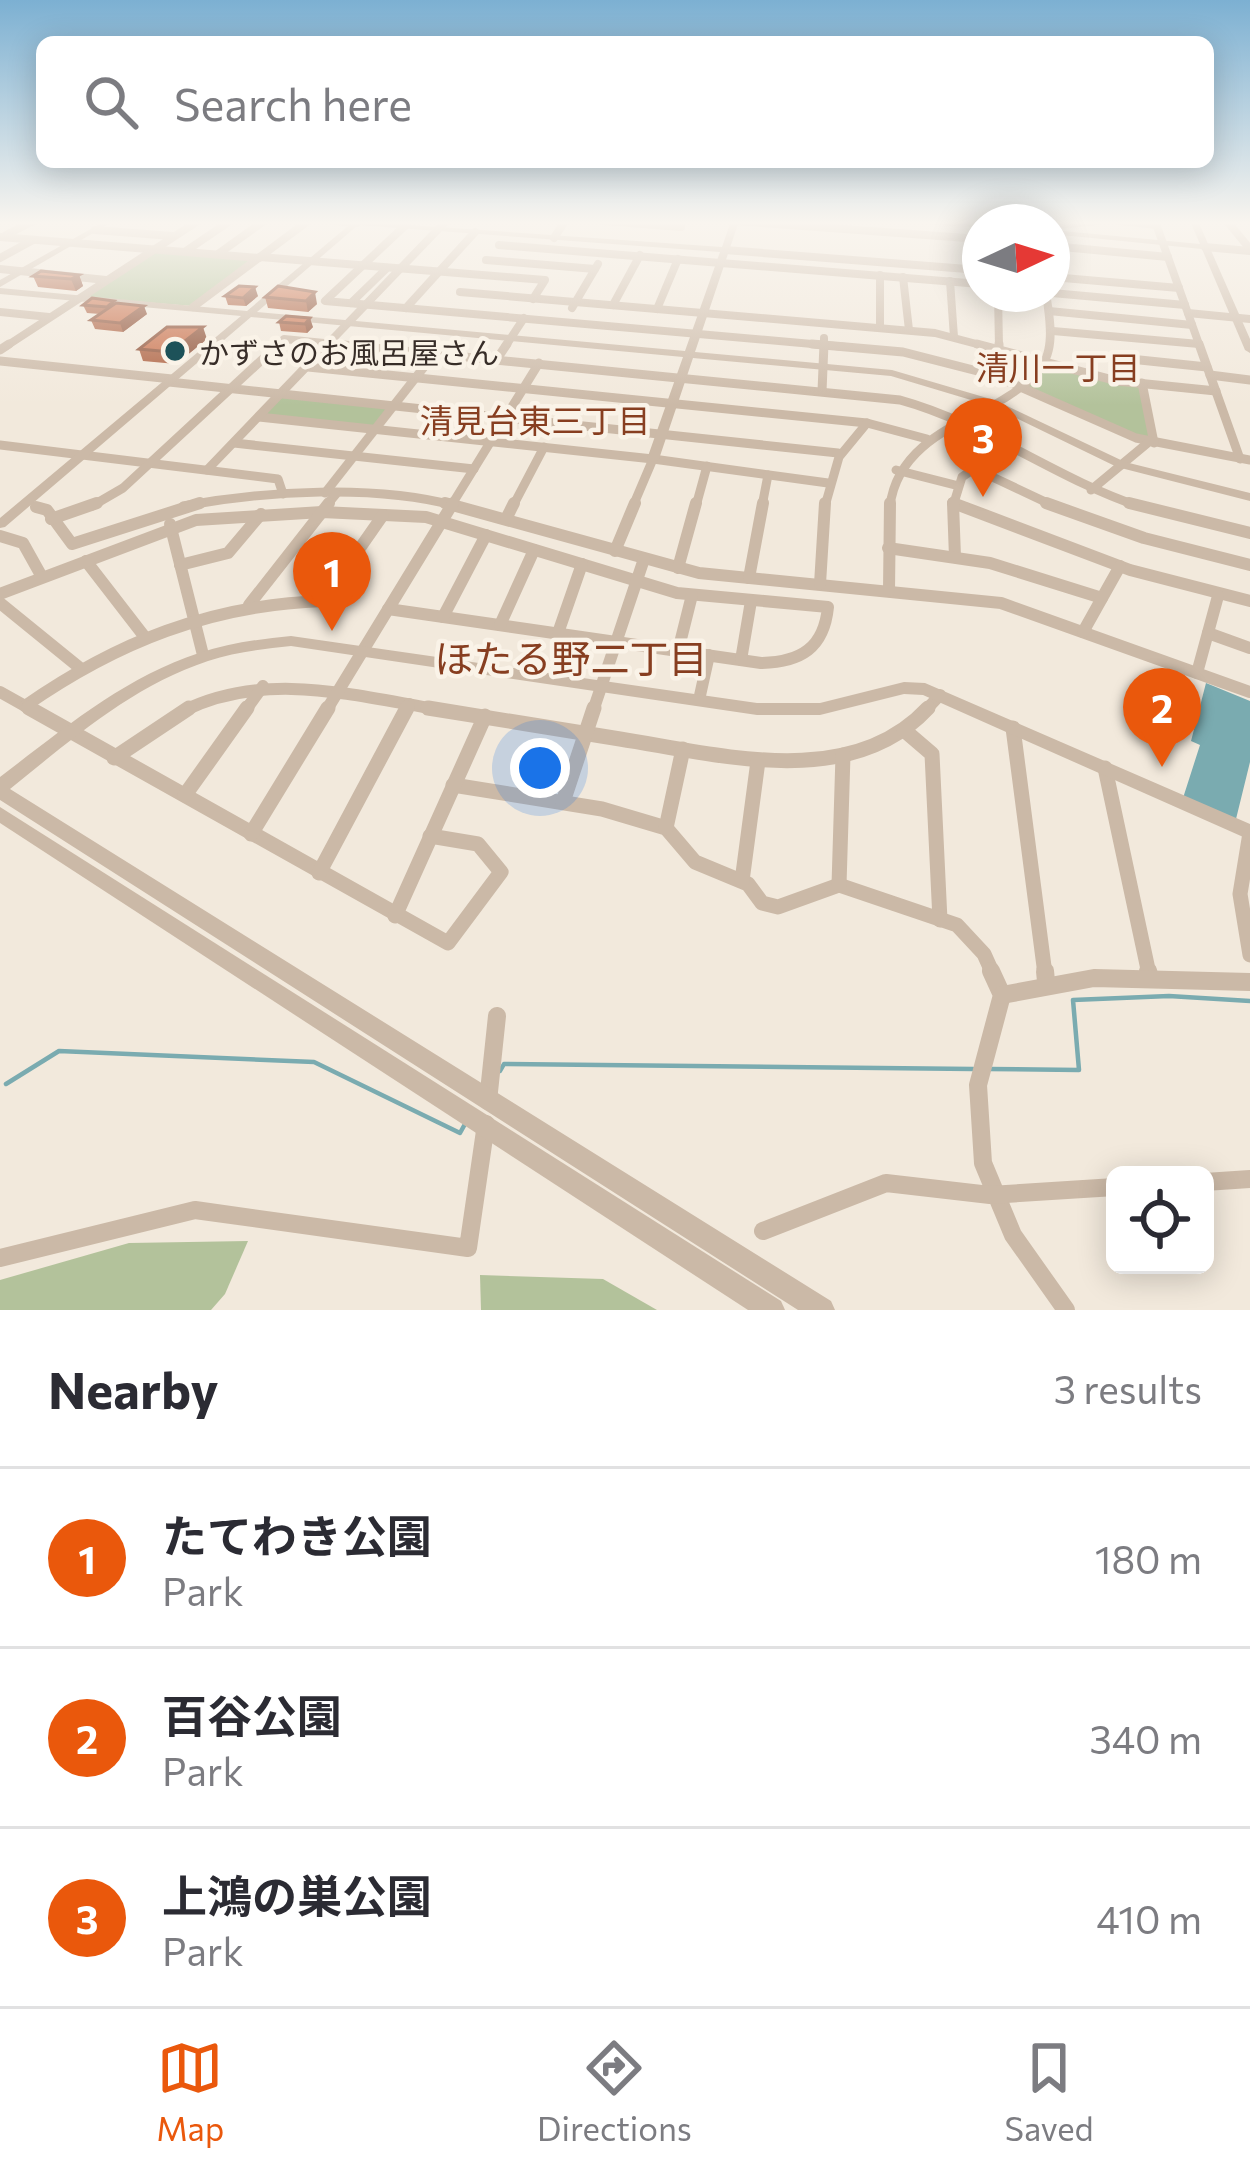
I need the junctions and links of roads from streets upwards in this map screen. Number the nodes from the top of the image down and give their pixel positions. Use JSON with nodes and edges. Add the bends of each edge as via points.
{"nodes":[{"id":1,"x":104,"y":282,"type":"edge"},
{"id":2,"x":227,"y":282,"type":"edge"},
{"id":3,"x":287,"y":282,"type":"edge"},
{"id":4,"x":345,"y":282,"type":"edge"},
{"id":5,"x":372,"y":282,"type":"edge"},
{"id":6,"x":390,"y":282,"type":"edge"},
{"id":7,"x":430,"y":282,"type":"edge"},
{"id":8,"x":468,"y":282,"type":"edge"},
{"id":9,"x":544,"y":282,"type":"edge"},
{"id":10,"x":587,"y":282,"type":"edge"},
{"id":11,"x":625,"y":282,"type":"edge"},
{"id":12,"x":668,"y":282,"type":"edge"},
{"id":13,"x":714,"y":282,"type":"edge"},
{"id":14,"x":880,"y":282,"type":"edge"},
{"id":15,"x":904,"y":282,"type":"edge"},
{"id":16,"x":950,"y":282,"type":"edge"},
{"id":17,"x":1119,"y":282,"type":"edge"},
{"id":18,"x":1177,"y":282,"type":"edge"},
{"id":19,"x":1220,"y":282,"type":"edge"},
{"id":20,"x":1129,"y":283,"type":"joint"},
{"id":21,"x":0,"y":288,"type":"edge"},
{"id":22,"x":1179,"y":288,"type":"junction"},
{"id":23,"x":460,"y":292,"type":"junction"},
{"id":24,"x":1070,"y":296,"type":"edge"},
{"id":25,"x":79,"y":298,"type":"junction"},
{"id":26,"x":533,"y":299,"type":"junction"},
{"id":27,"x":576,"y":302,"type":"junction"},
{"id":28,"x":351,"y":303,"type":"junction"},
{"id":29,"x":369,"y":305,"type":"junction"},
{"id":30,"x":613,"y":305,"type":"junction"},
{"id":31,"x":193,"y":308,"type":"junction"},
{"id":32,"x":406,"y":308,"type":"junction"},
{"id":33,"x":657,"y":309,"type":"junction"},
{"id":34,"x":1186,"y":309,"type":"junction"},
{"id":35,"x":445,"y":311,"type":"junction"},
{"id":36,"x":998,"y":312,"type":"edge"},
{"id":37,"x":1049,"y":312,"type":"edge"},
{"id":38,"x":1061,"y":312,"type":"edge"},
{"id":39,"x":250,"y":313,"type":"junction"},
{"id":40,"x":703,"y":313,"type":"junction"},
{"id":41,"x":1085,"y":314,"type":"junction"},
{"id":42,"x":0,"y":316,"type":"edge"},
{"id":43,"x":51,"y":317,"type":"junction"},
{"id":44,"x":524,"y":318,"type":"junction"},
{"id":45,"x":1236,"y":318,"type":"junction"},
{"id":46,"x":1250,"y":320,"type":"edge"},
{"id":47,"x":352,"y":322,"type":"junction"},
{"id":48,"x":565,"y":322,"type":"junction"},
{"id":49,"x":825,"y":323,"type":"junction"},
{"id":50,"x":1192,"y":325,"type":"junction"},
{"id":51,"x":880,"y":328,"type":"junction"},
{"id":52,"x":909,"y":330,"type":"junction"},
{"id":53,"x":1053,"y":331,"type":"junction"},
{"id":54,"x":696,"y":333,"type":"junction"},
{"id":55,"x":1091,"y":334,"type":"junction"},
{"id":56,"x":1105,"y":336,"type":"junction"},
{"id":57,"x":512,"y":337,"type":"junction"},
{"id":58,"x":954,"y":337,"type":"junction"},
{"id":59,"x":331,"y":344,"type":"junction"},
{"id":60,"x":1199,"y":344,"type":"junction"},
{"id":61,"x":824,"y":345,"type":"junction"},
{"id":62,"x":999,"y":349,"type":"junction"},
{"id":63,"x":0,"y":350,"type":"edge"},
{"id":64,"x":1250,"y":350,"type":"edge"},
{"id":65,"x":435,"y":353,"type":"junction"},
{"id":66,"x":689,"y":353,"type":"junction"},
{"id":67,"x":1111,"y":357,"type":"junction"},
{"id":68,"x":496,"y":359,"type":"junction"},
{"id":69,"x":0,"y":361,"type":"edge"},
{"id":70,"x":539,"y":363,"type":"junction"},
{"id":71,"x":1046,"y":364,"type":"junction"},
{"id":72,"x":823,"y":365,"type":"junction"},
{"id":73,"x":308,"y":367,"type":"junction"},
{"id":74,"x":1209,"y":371,"type":"junction"},
{"id":75,"x":681,"y":377,"type":"junction"},
{"id":76,"x":416,"y":378,"type":"junction"},
{"id":77,"x":171,"y":380,"type":"junction"},
{"id":78,"x":1250,"y":380,"type":"edge"},
{"id":79,"x":1117,"y":381,"type":"junction"},
{"id":80,"x":1142,"y":383,"type":"junction"},
{"id":81,"x":231,"y":388,"type":"junction"},
{"id":82,"x":1024,"y":388,"type":"junction"},
{"id":83,"x":523,"y":389,"type":"junction"},
{"id":84,"x":822,"y":391,"type":"junction"},
{"id":85,"x":1216,"y":391,"type":"junction"},
{"id":86,"x":283,"y":393,"type":"junction"},
{"id":87,"x":672,"y":404,"type":"junction"},
{"id":88,"x":995,"y":404,"type":"junction"},
{"id":89,"x":395,"y":405,"type":"junction"},
{"id":90,"x":506,"y":416,"type":"junction"},
{"id":91,"x":259,"y":417,"type":"junction"},
{"id":92,"x":960,"y":422,"type":"junction"},
{"id":93,"x":867,"y":423,"type":"junction"},
{"id":94,"x":376,"y":430,"type":"junction"},
{"id":95,"x":662,"y":432,"type":"junction"},
{"id":96,"x":926,"y":440,"type":"junction"},
{"id":97,"x":490,"y":442,"type":"junction"},
{"id":98,"x":1152,"y":442,"type":"junction"},
{"id":99,"x":234,"y":443,"type":"junction"},
{"id":100,"x":0,"y":446,"type":"edge"},
{"id":101,"x":15,"y":447,"type":"junction"},
{"id":102,"x":544,"y":447,"type":"junction"},
{"id":103,"x":1006,"y":447,"type":"junction"},
{"id":104,"x":838,"y":453,"type":"junction"},
{"id":105,"x":81,"y":456,"type":"junction"},
{"id":106,"x":355,"y":456,"type":"junction"},
{"id":107,"x":0,"y":459,"type":"edge"},
{"id":108,"x":653,"y":459,"type":"junction"},
{"id":109,"x":1245,"y":459,"type":"edge"},
{"id":110,"x":148,"y":464,"type":"junction"},
{"id":111,"x":1120,"y":465,"type":"junction"},
{"id":112,"x":707,"y":466,"type":"junction"},
{"id":113,"x":969,"y":466,"type":"junction"},
{"id":114,"x":474,"y":469,"type":"junction"},
{"id":115,"x":207,"y":470,"type":"junction"},
{"id":116,"x":896,"y":470,"type":"junction"},
{"id":117,"x":767,"y":475,"type":"junction"},
{"id":118,"x":828,"y":483,"type":"junction"},
{"id":119,"x":955,"y":485,"type":"junction"},
{"id":120,"x":1091,"y":490,"type":"junction"},
{"id":121,"x":331,"y":493,"type":"junction"},
{"id":122,"x":283,"y":494,"type":"junction"},
{"id":123,"x":1250,"y":497,"type":"edge"},
{"id":124,"x":1124,"y":502,"type":"junction"},
{"id":125,"x":453,"y":503,"type":"junction"},
{"id":126,"x":952,"y":503,"type":"junction"},
{"id":127,"x":36,"y":507,"type":"dead end"},
{"id":128,"x":0,"y":508,"type":"edge"},
{"id":129,"x":18,"y":509,"type":"junction"},
{"id":130,"x":167,"y":512,"type":"junction"},
{"id":131,"x":322,"y":512,"type":"junction"},
{"id":132,"x":261,"y":513,"type":"junction"},
{"id":133,"x":383,"y":515,"type":"junction"},
{"id":134,"x":51,"y":519,"type":"junction"},
{"id":135,"x":506,"y":519,"type":"junction"},
{"id":136,"x":441,"y":522,"type":"junction"},
{"id":137,"x":0,"y":524,"type":"edge"},
{"id":138,"x":1109,"y":526,"type":"junction"},
{"id":139,"x":171,"y":529,"type":"junction"},
{"id":140,"x":1250,"y":533,"type":"edge"},
{"id":141,"x":0,"y":536,"type":"edge"},
{"id":142,"x":486,"y":536,"type":"junction"},
{"id":143,"x":888,"y":548,"type":"junction"},
{"id":144,"x":534,"y":550,"type":"junction"},
{"id":145,"x":615,"y":551,"type":"junction"},
{"id":146,"x":955,"y":557,"type":"junction"},
{"id":147,"x":644,"y":560,"type":"junction"},
{"id":148,"x":86,"y":561,"type":"junction"},
{"id":149,"x":582,"y":564,"type":"junction"},
{"id":150,"x":1250,"y":565,"type":"edge"},
{"id":151,"x":180,"y":566,"type":"junction"},
{"id":152,"x":1120,"y":566,"type":"junction"},
{"id":153,"x":678,"y":568,"type":"junction"},
{"id":154,"x":42,"y":577,"type":"junction"},
{"id":155,"x":749,"y":578,"type":"junction"},
{"id":156,"x":637,"y":580,"type":"junction"},
{"id":157,"x":820,"y":584,"type":"junction"},
{"id":158,"x":889,"y":591,"type":"junction"},
{"id":159,"x":0,"y":594,"type":"edge"},
{"id":160,"x":692,"y":595,"type":"junction"},
{"id":161,"x":1218,"y":596,"type":"junction"},
{"id":162,"x":1102,"y":598,"type":"junction"},
{"id":163,"x":751,"y":601,"type":"junction"},
{"id":164,"x":1250,"y":602,"type":"edge"},
{"id":165,"x":0,"y":603,"type":"edge"},
{"id":166,"x":249,"y":605,"type":"junction"},
{"id":167,"x":388,"y":609,"type":"junction"},
{"id":168,"x":443,"y":617,"type":"junction"},
{"id":169,"x":194,"y":618,"type":"junction"},
{"id":170,"x":500,"y":625,"type":"junction"},
{"id":171,"x":1083,"y":632,"type":"junction"},
{"id":172,"x":558,"y":633,"type":"junction"},
{"id":173,"x":1208,"y":634,"type":"junction"},
{"id":174,"x":144,"y":636,"type":"junction"},
{"id":175,"x":616,"y":641,"type":"junction"},
{"id":176,"x":1250,"y":648,"type":"edge"},
{"id":177,"x":363,"y":650,"type":"junction"},
{"id":178,"x":678,"y":651,"type":"junction"},
{"id":179,"x":709,"y":655,"type":"junction"},
{"id":180,"x":203,"y":656,"type":"junction"},
{"id":181,"x":741,"y":660,"type":"junction"},
{"id":182,"x":80,"y":668,"type":"junction"},
{"id":183,"x":1198,"y":674,"type":"junction"},
{"id":184,"x":602,"y":685,"type":"junction"},
{"id":185,"x":263,"y":686,"type":"junction"},
{"id":186,"x":0,"y":692,"type":"edge"},
{"id":187,"x":1250,"y":692,"type":"edge"},
{"id":188,"x":337,"y":693,"type":"junction"},
{"id":189,"x":940,"y":695,"type":"junction"},
{"id":190,"x":699,"y":700,"type":"junction"},
{"id":191,"x":409,"y":704,"type":"junction"},
{"id":192,"x":25,"y":706,"type":"junction"},
{"id":193,"x":484,"y":716,"type":"junction"},
{"id":194,"x":1013,"y":728,"type":"junction"},
{"id":195,"x":904,"y":730,"type":"junction"},
{"id":196,"x":71,"y":732,"type":"junction"},
{"id":197,"x":586,"y":733,"type":"junction"},
{"id":198,"x":683,"y":749,"type":"junction"},
{"id":199,"x":843,"y":755,"type":"junction"},
{"id":200,"x":115,"y":758,"type":"junction"},
{"id":201,"x":758,"y":761,"type":"junction"},
{"id":202,"x":1105,"y":768,"type":"junction"},
{"id":203,"x":453,"y":784,"type":"junction"},
{"id":204,"x":0,"y":789,"type":"edge"},
{"id":205,"x":185,"y":795,"type":"junction"},
{"id":206,"x":563,"y":802,"type":"junction"},
{"id":207,"x":0,"y":814,"type":"edge"},
{"id":208,"x":666,"y":828,"type":"junction"},
{"id":209,"x":1250,"y":833,"type":"edge"},
{"id":210,"x":251,"y":834,"type":"junction"},
{"id":211,"x":430,"y":836,"type":"junction"},
{"id":212,"x":319,"y":873,"type":"junction"},
{"id":213,"x":742,"y":881,"type":"junction"},
{"id":214,"x":839,"y":885,"type":"junction"},
{"id":215,"x":395,"y":916,"type":"junction"},
{"id":216,"x":940,"y":920,"type":"junction"},
{"id":217,"x":1250,"y":955,"type":"edge"},
{"id":218,"x":1150,"y":978,"type":"junction"},
{"id":219,"x":1046,"y":981,"type":"junction"},
{"id":220,"x":1250,"y":982,"type":"edge"},
{"id":221,"x":1002,"y":995,"type":"junction"},
{"id":222,"x":497,"y":1016,"type":"dead end"},
{"id":223,"x":487,"y":1113,"type":"junction"},
{"id":224,"x":1250,"y":1179,"type":"edge"},
{"id":225,"x":1214,"y":1181,"type":"edge"},
{"id":226,"x":1106,"y":1188,"type":"edge"},
{"id":227,"x":990,"y":1195,"type":"junction"},
{"id":228,"x":763,"y":1231,"type":"dead end"},
{"id":229,"x":0,"y":1258,"type":"edge"},
{"id":230,"x":772,"y":1310,"type":"edge"},
{"id":231,"x":822,"y":1310,"type":"edge"},
{"id":232,"x":1066,"y":1310,"type":"edge"}],
"edges":[{"from":1,"to":25,"type":"street"},
{"from":2,"to":31,"type":"street"},
{"from":3,"to":39,"type":"street"},
{"from":4,"to":28,"type":"street","via":[[325,301]]},
{"from":5,"to":28,"type":"street"},
{"from":6,"to":29,"type":"street"},
{"from":7,"to":32,"type":"street"},
{"from":8,"to":23,"type":"street"},
{"from":9,"to":26,"type":"street"},
{"from":10,"to":27,"type":"street"},
{"from":11,"to":30,"type":"street"},
{"from":12,"to":33,"type":"street"},
{"from":13,"to":40,"type":"street"},
{"from":14,"to":51,"type":"street"},
{"from":15,"to":52,"type":"street"},
{"from":16,"to":58,"type":"street"},
{"from":17,"to":20,"type":"street"},
{"from":18,"to":22,"type":"street"},
{"from":19,"to":45,"type":"street"},
{"from":20,"to":22,"type":"street"},
{"from":21,"to":25,"type":"street"},
{"from":22,"to":34,"type":"street"},
{"from":23,"to":26,"type":"street"},
{"from":23,"to":35,"type":"street"},
{"from":24,"to":34,"type":"street"},
{"from":25,"to":31,"type":"street"},
{"from":25,"to":43,"type":"street"},
{"from":26,"to":27,"type":"street"},
{"from":27,"to":30,"type":"street"},
{"from":27,"to":48,"type":"street"},
{"from":28,"to":29,"type":"street"},
{"from":29,"to":32,"type":"street"},
{"from":29,"to":47,"type":"street"},
{"from":30,"to":33,"type":"street"},
{"from":31,"to":39,"type":"street"},
{"from":32,"to":35,"type":"street"},
{"from":33,"to":40,"type":"street"},
{"from":34,"to":45,"type":"street"},
{"from":34,"to":50,"type":"street"},
{"from":35,"to":44,"type":"street"},
{"from":36,"to":62,"type":"street"},
{"from":37,"to":53,"type":"street"},
{"from":38,"to":41,"type":"street"},
{"from":39,"to":47,"type":"street"},
{"from":39,"to":77,"type":"street"},
{"from":40,"to":49,"type":"street"},
{"from":40,"to":54,"type":"street"},
{"from":41,"to":50,"type":"street"},
{"from":41,"to":55,"type":"street"},
{"from":42,"to":43,"type":"street"},
{"from":43,"to":63,"type":"street"},
{"from":44,"to":48,"type":"street"},
{"from":44,"to":57,"type":"street"},
{"from":45,"to":46,"type":"street"},
{"from":45,"to":64,"type":"street"},
{"from":47,"to":57,"type":"street"},
{"from":47,"to":59,"type":"street"},
{"from":48,"to":54,"type":"street"},
{"from":49,"to":51,"type":"street"},
{"from":49,"to":61,"type":"street"},
{"from":50,"to":60,"type":"street"},
{"from":51,"to":52,"type":"street"},
{"from":52,"to":58,"type":"street"},
{"from":53,"to":55,"type":"street"},
{"from":53,"to":71,"type":"street"},
{"from":54,"to":61,"type":"street"},
{"from":54,"to":66,"type":"street"},
{"from":55,"to":56,"type":"street"},
{"from":56,"to":60,"type":"street"},
{"from":56,"to":67,"type":"street"},
{"from":57,"to":66,"type":"street"},
{"from":57,"to":68,"type":"street"},
{"from":58,"to":62,"type":"street"},
{"from":59,"to":65,"type":"street"},
{"from":59,"to":73,"type":"street"},
{"from":59,"to":81,"type":"street","via":[[284,339]]},
{"from":60,"to":74,"type":"street"},
{"from":61,"to":72,"type":"street"},
{"from":61,"to":82,"type":"street","via":[[938,359]]},
{"from":62,"to":71,"type":"street"},
{"from":65,"to":68,"type":"street"},
{"from":65,"to":76,"type":"street"},
{"from":66,"to":72,"type":"street"},
{"from":66,"to":75,"type":"street"},
{"from":67,"to":74,"type":"street"},
{"from":67,"to":79,"type":"street"},
{"from":68,"to":70,"type":"street"},
{"from":69,"to":77,"type":"street"},
{"from":70,"to":75,"type":"street"},
{"from":70,"to":83,"type":"street"},
{"from":71,"to":79,"type":"street"},
{"from":71,"to":82,"type":"street"},
{"from":72,"to":84,"type":"street"},
{"from":72,"to":88,"type":"street","via":[[929,381]]},
{"from":73,"to":76,"type":"street"},
{"from":73,"to":86,"type":"street"},
{"from":74,"to":78,"type":"street"},
{"from":74,"to":85,"type":"street"},
{"from":75,"to":84,"type":"street"},
{"from":75,"to":87,"type":"street"},
{"from":76,"to":83,"type":"street"},
{"from":76,"to":89,"type":"street"},
{"from":77,"to":81,"type":"street"},
{"from":77,"to":105,"type":"street"},
{"from":79,"to":80,"type":"street"},
{"from":80,"to":85,"type":"street"},
{"from":80,"to":98,"type":"street"},
{"from":81,"to":86,"type":"street"},
{"from":81,"to":110,"type":"street"},
{"from":82,"to":88,"type":"street"},
{"from":82,"to":98,"type":"street"},
{"from":83,"to":87,"type":"street"},
{"from":83,"to":90,"type":"street"},
{"from":84,"to":92,"type":"street","via":[[900,400]]},
{"from":85,"to":109,"type":"street"},
{"from":86,"to":89,"type":"street"},
{"from":86,"to":91,"type":"street"},
{"from":87,"to":93,"type":"street"},
{"from":87,"to":95,"type":"street"},
{"from":88,"to":92,"type":"street"},
{"from":88,"to":111,"type":"street"},
{"from":89,"to":90,"type":"street"},
{"from":89,"to":94,"type":"street"},
{"from":90,"to":95,"type":"street"},
{"from":90,"to":97,"type":"street"},
{"from":91,"to":94,"type":"street"},
{"from":91,"to":99,"type":"street"},
{"from":92,"to":96,"type":"street"},
{"from":92,"to":103,"type":"street"},
{"from":93,"to":96,"type":"street"},
{"from":93,"to":104,"type":"street"},
{"from":94,"to":97,"type":"street"},
{"from":94,"to":106,"type":"street"},
{"from":95,"to":104,"type":"street"},
{"from":95,"to":108,"type":"street"},
{"from":96,"to":116,"type":"street"},
{"from":97,"to":102,"type":"street"},
{"from":97,"to":114,"type":"street"},
{"from":98,"to":109,"type":"street"},
{"from":98,"to":111,"type":"street"},
{"from":99,"to":106,"type":"street"},
{"from":99,"to":115,"type":"street"},
{"from":100,"to":101,"type":"street"},
{"from":101,"to":105,"type":"street"},
{"from":101,"to":107,"type":"street"},
{"from":102,"to":108,"type":"street"},
{"from":102,"to":135,"type":"street"},
{"from":103,"to":113,"type":"street"},
{"from":103,"to":120,"type":"street"},
{"from":104,"to":118,"type":"street"},
{"from":105,"to":110,"type":"street"},
{"from":105,"to":129,"type":"street"},
{"from":106,"to":114,"type":"street"},
{"from":106,"to":121,"type":"street"},
{"from":108,"to":112,"type":"street"},
{"from":108,"to":145,"type":"street"},
{"from":110,"to":115,"type":"street"},
{"from":110,"to":134,"type":"street","via":[[104,501]]},
{"from":111,"to":120,"type":"street"},
{"from":111,"to":123,"type":"street"},
{"from":112,"to":117,"type":"street"},
{"from":112,"to":153,"type":"street"},
{"from":113,"to":119,"type":"street"},
{"from":113,"to":138,"type":"street"},
{"from":114,"to":125,"type":"street"},
{"from":115,"to":122,"type":"street","via":[[278,479]]},
{"from":116,"to":119,"type":"street"},
{"from":116,"to":143,"type":"street"},
{"from":117,"to":118,"type":"street"},
{"from":117,"to":155,"type":"street"},
{"from":118,"to":157,"type":"street"},
{"from":119,"to":126,"type":"street"},
{"from":120,"to":124,"type":"street"},
{"from":121,"to":122,"type":"street"},
{"from":121,"to":125,"type":"street"},
{"from":121,"to":131,"type":"street"},
{"from":122,"to":130,"type":"street"},
{"from":124,"to":138,"type":"street"},
{"from":124,"to":140,"type":"street"},
{"from":125,"to":135,"type":"street"},
{"from":125,"to":136,"type":"street"},
{"from":126,"to":146,"type":"street"},
{"from":126,"to":152,"type":"street"},
{"from":127,"to":134,"type":"street"},
{"from":128,"to":129,"type":"street"},
{"from":129,"to":137,"type":"street"},
{"from":130,"to":134,"type":"street","via":[[72,544]]},
{"from":130,"to":139,"type":"street"},
{"from":131,"to":132,"type":"street"},
{"from":131,"to":133,"type":"street"},
{"from":131,"to":166,"type":"street"},
{"from":132,"to":139,"type":"street"},
{"from":132,"to":151,"type":"street","via":[[228,553]]},
{"from":133,"to":136,"type":"street"},
{"from":133,"to":166,"type":"street","via":[[322,601]]},
{"from":135,"to":145,"type":"street"},
{"from":136,"to":142,"type":"street"},
{"from":136,"to":167,"type":"street"},
{"from":138,"to":150,"type":"street"},
{"from":139,"to":148,"type":"street"},
{"from":139,"to":151,"type":"street"},
{"from":141,"to":154,"type":"street","via":[[20,540]]},
{"from":142,"to":144,"type":"street"},
{"from":142,"to":168,"type":"street"},
{"from":143,"to":146,"type":"street"},
{"from":143,"to":158,"type":"street"},
{"from":144,"to":149,"type":"street"},
{"from":144,"to":170,"type":"street"},
{"from":145,"to":147,"type":"street"},
{"from":146,"to":162,"type":"street"},
{"from":147,"to":153,"type":"street"},
{"from":147,"to":156,"type":"street"},
{"from":148,"to":154,"type":"street"},
{"from":148,"to":174,"type":"street"},
{"from":149,"to":156,"type":"street"},
{"from":149,"to":172,"type":"street"},
{"from":151,"to":169,"type":"street"},
{"from":152,"to":161,"type":"street"},
{"from":152,"to":162,"type":"street"},
{"from":153,"to":155,"type":"street"},
{"from":154,"to":159,"type":"street"},
{"from":155,"to":157,"type":"street"},
{"from":156,"to":160,"type":"street"},
{"from":156,"to":175,"type":"street"},
{"from":157,"to":158,"type":"street"},
{"from":158,"to":171,"type":"street","via":[[1001,603]]},
{"from":160,"to":163,"type":"street"},
{"from":160,"to":178,"type":"street"},
{"from":161,"to":164,"type":"street"},
{"from":161,"to":173,"type":"street"},
{"from":162,"to":171,"type":"street"},
{"from":163,"to":181,"type":"street"},
{"from":163,"to":181,"type":"street","via":[[828,607],[827,630],[817,649],[793,660]]},
{"from":165,"to":182,"type":"street"},
{"from":166,"to":169,"type":"street"},
{"from":167,"to":168,"type":"street"},
{"from":167,"to":177,"type":"street"},
{"from":168,"to":170,"type":"street"},
{"from":169,"to":174,"type":"street"},
{"from":169,"to":180,"type":"street"},
{"from":170,"to":172,"type":"street"},
{"from":171,"to":183,"type":"street"},
{"from":172,"to":175,"type":"street"},
{"from":173,"to":176,"type":"street"},
{"from":173,"to":183,"type":"street"},
{"from":174,"to":182,"type":"street"},
{"from":175,"to":178,"type":"street"},
{"from":175,"to":184,"type":"street"},
{"from":177,"to":180,"type":"street","via":[[291,641]]},
{"from":177,"to":184,"type":"street"},
{"from":177,"to":188,"type":"street"},
{"from":178,"to":179,"type":"street"},
{"from":179,"to":181,"type":"street"},
{"from":179,"to":190,"type":"street"},
{"from":180,"to":196,"type":"street","via":[[130,688]]},
{"from":182,"to":192,"type":"street"},
{"from":183,"to":187,"type":"street"},
{"from":184,"to":190,"type":"street"},
{"from":184,"to":197,"type":"street"},
{"from":185,"to":188,"type":"street"},
{"from":185,"to":200,"type":"street","via":[[188,706]]},
{"from":185,"to":205,"type":"street"},
{"from":186,"to":192,"type":"street"},
{"from":188,"to":191,"type":"street"},
{"from":188,"to":210,"type":"street"},
{"from":189,"to":190,"type":"street","via":[[904,688],[801,710]]},
{"from":189,"to":194,"type":"street"},
{"from":189,"to":195,"type":"street"},
{"from":191,"to":193,"type":"street"},
{"from":191,"to":212,"type":"street"},
{"from":192,"to":196,"type":"street"},
{"from":193,"to":197,"type":"street"},
{"from":193,"to":203,"type":"street"},
{"from":194,"to":202,"type":"street"},
{"from":194,"to":219,"type":"street"},
{"from":195,"to":199,"type":"street"},
{"from":195,"to":216,"type":"street","via":[[932,754]]},
{"from":196,"to":200,"type":"street"},
{"from":196,"to":204,"type":"street"},
{"from":197,"to":198,"type":"street"},
{"from":197,"to":206,"type":"street"},
{"from":198,"to":201,"type":"street"},
{"from":198,"to":208,"type":"street"},
{"from":199,"to":201,"type":"street"},
{"from":199,"to":214,"type":"street"},
{"from":200,"to":205,"type":"street"},
{"from":201,"to":213,"type":"street"},
{"from":202,"to":209,"type":"street"},
{"from":202,"to":218,"type":"street"},
{"from":203,"to":206,"type":"street"},
{"from":203,"to":211,"type":"street"},
{"from":204,"to":223,"type":"street"},
{"from":205,"to":210,"type":"street"},
{"from":206,"to":208,"type":"street"},
{"from":207,"to":223,"type":"street"},
{"from":208,"to":213,"type":"street","via":[[695,862]]},
{"from":209,"to":217,"type":"street","via":[[1237,884]]},
{"from":210,"to":212,"type":"street"},
{"from":211,"to":215,"type":"street"},
{"from":211,"to":215,"type":"street","via":[[478,844],[501,872],[448,943]]},
{"from":212,"to":215,"type":"street"},
{"from":213,"to":214,"type":"street","via":[[762,903],[778,907]]},
{"from":214,"to":216,"type":"street"},
{"from":216,"to":221,"type":"street","via":[[984,954]]},
{"from":218,"to":219,"type":"street"},
{"from":218,"to":220,"type":"street"},
{"from":219,"to":221,"type":"street"},
{"from":221,"to":227,"type":"street","via":[[979,1078]]},
{"from":222,"to":223,"type":"street"},
{"from":223,"to":229,"type":"street","via":[[468,1248],[195,1210]]},
{"from":223,"to":230,"type":"street"},
{"from":223,"to":231,"type":"street"},
{"from":224,"to":225,"type":"street"},
{"from":226,"to":227,"type":"street"},
{"from":227,"to":228,"type":"street","via":[[886,1183]]},
{"from":227,"to":232,"type":"street","via":[[1016,1247]]}]}
